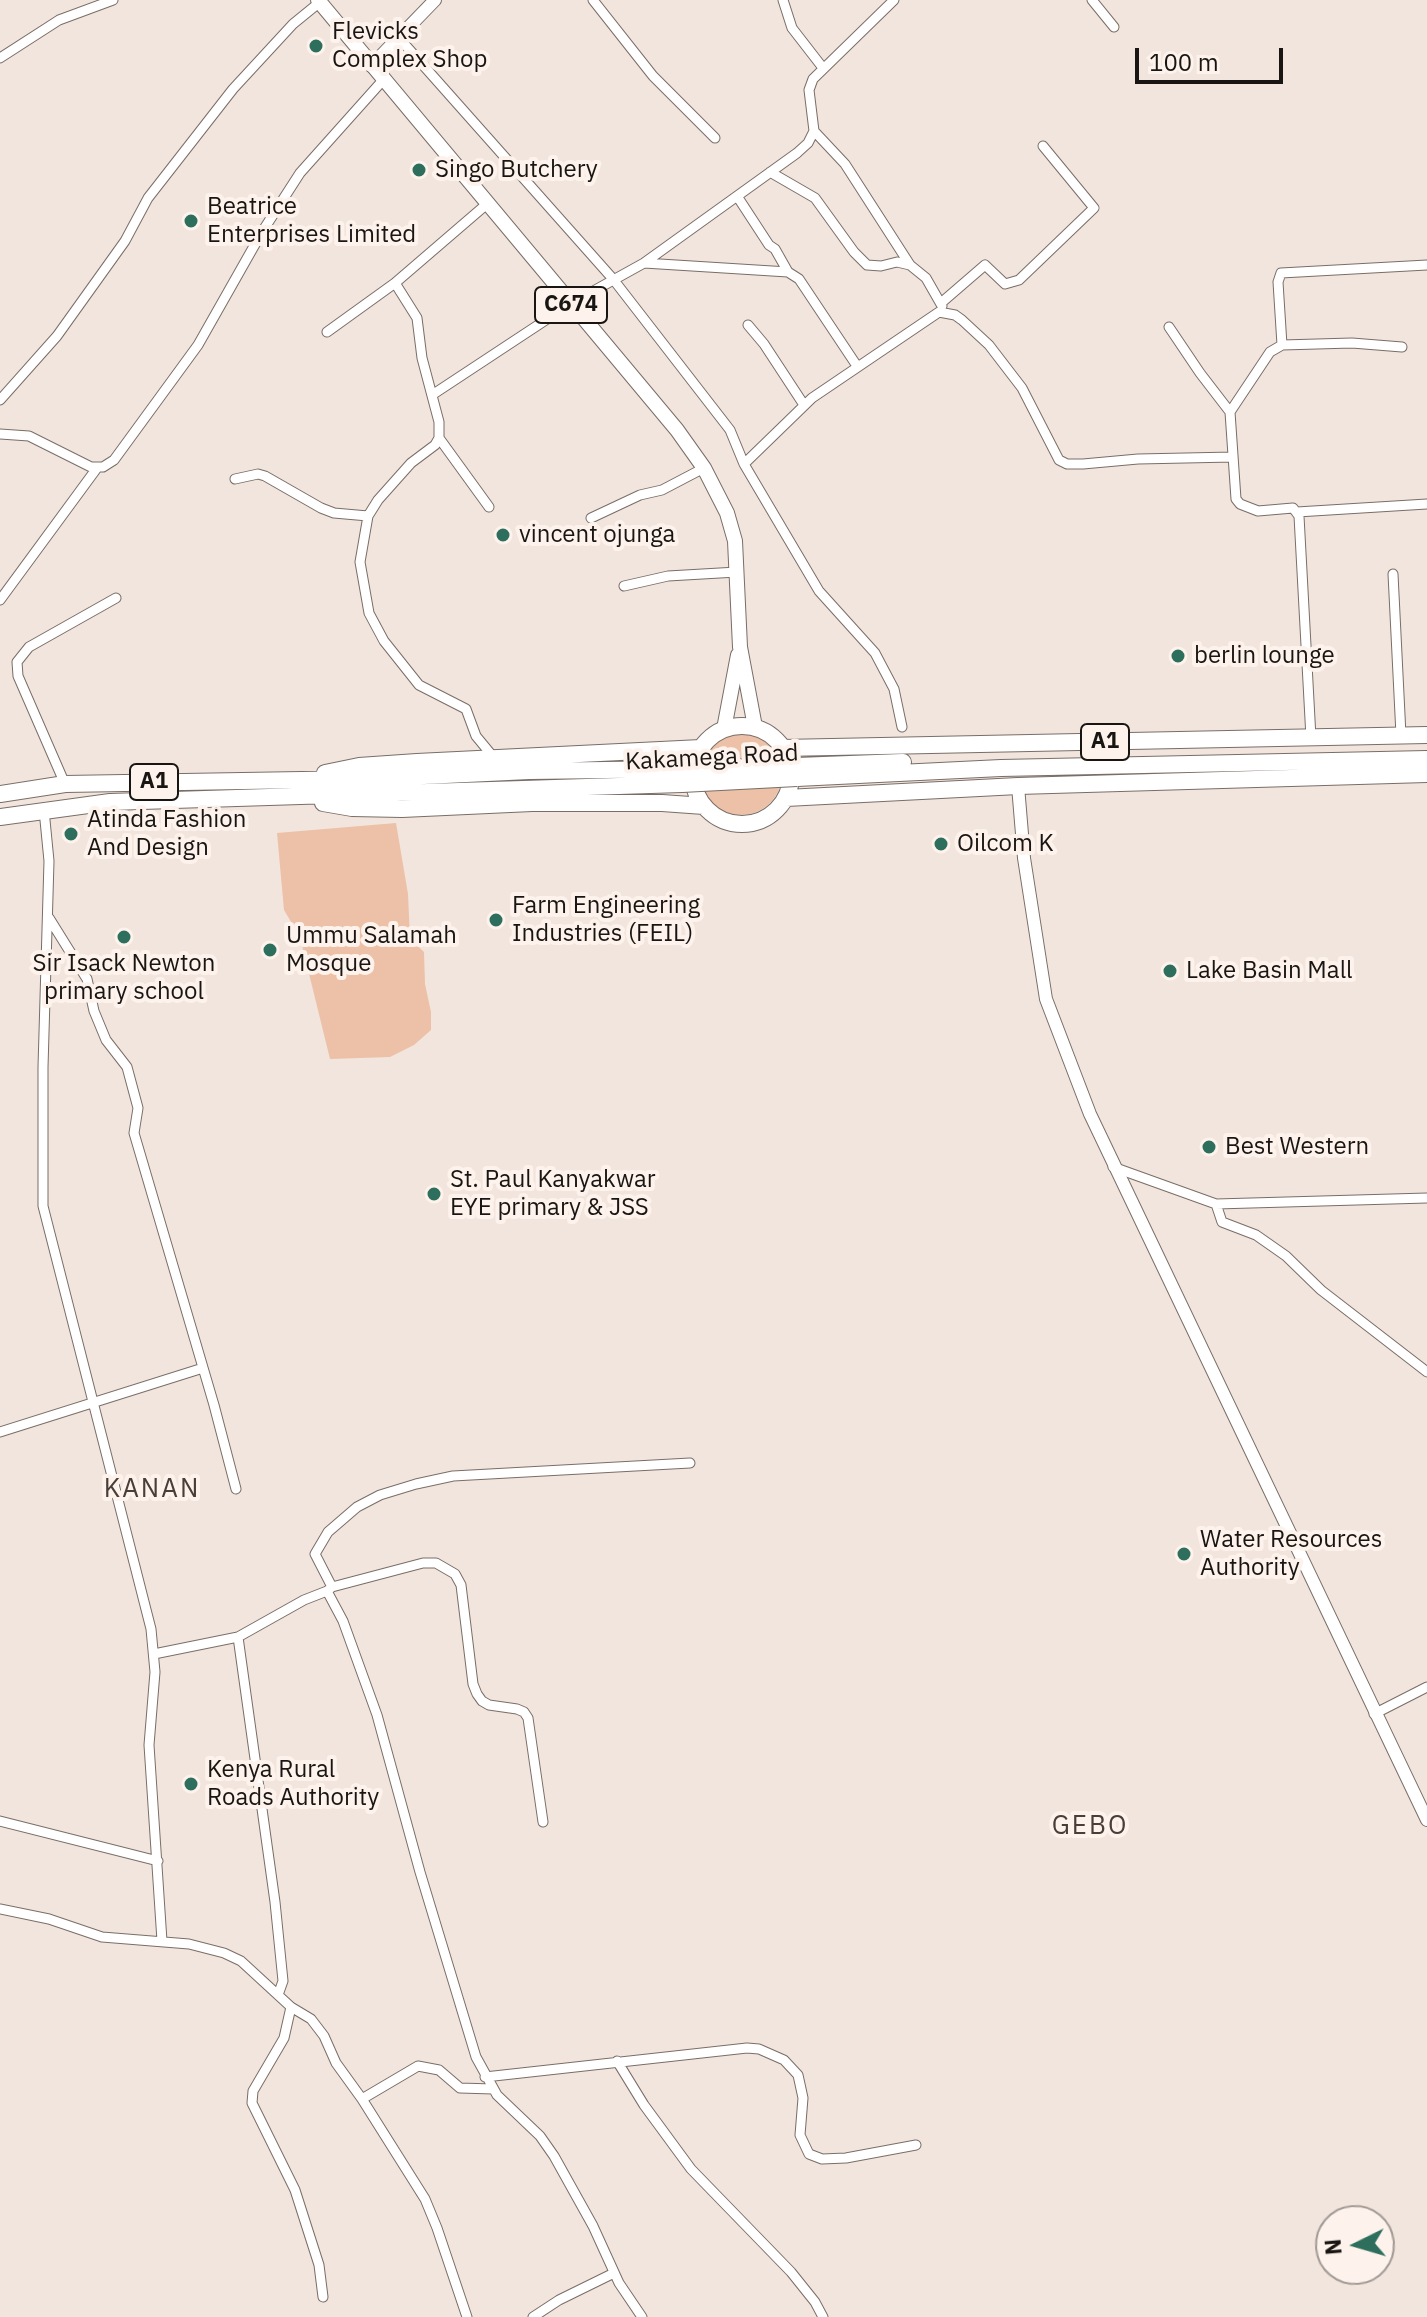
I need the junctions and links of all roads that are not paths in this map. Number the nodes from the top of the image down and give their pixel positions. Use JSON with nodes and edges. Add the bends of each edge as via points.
{"nodes":[{"id":1,"x":113,"y":0,"type":"edge"},
{"id":2,"x":435,"y":0,"type":"edge"},
{"id":3,"x":593,"y":0,"type":"edge"},
{"id":4,"x":783,"y":0,"type":"edge"},
{"id":5,"x":894,"y":0,"type":"edge"},
{"id":6,"x":1092,"y":0,"type":"edge"},
{"id":7,"x":319,"y":1,"type":"edge"},
{"id":8,"x":1114,"y":27,"type":"dead end"},
{"id":9,"x":399,"y":38,"type":"junction"},
{"id":10,"x":0,"y":58,"type":"edge"},
{"id":11,"x":371,"y":66,"type":"junction"},
{"id":12,"x":823,"y":68,"type":"junction"},
{"id":13,"x":384,"y":79,"type":"junction"},
{"id":14,"x":814,"y":131,"type":"junction"},
{"id":15,"x":715,"y":138,"type":"dead end"},
{"id":16,"x":1043,"y":146,"type":"dead end"},
{"id":17,"x":770,"y":172,"type":"junction"},
{"id":18,"x":737,"y":196,"type":"junction"},
{"id":19,"x":488,"y":203,"type":"junction"},
{"id":20,"x":644,"y":263,"type":"junction"},
{"id":21,"x":910,"y":265,"type":"junction"},
{"id":22,"x":1427,"y":265,"type":"edge"},
{"id":23,"x":788,"y":272,"type":"junction"},
{"id":24,"x":613,"y":279,"type":"junction"},
{"id":25,"x":395,"y":283,"type":"junction"},
{"id":26,"x":570,"y":304,"type":"junction"},
{"id":27,"x":943,"y":308,"type":"junction"},
{"id":28,"x":748,"y":325,"type":"dead end"},
{"id":29,"x":1169,"y":327,"type":"dead end"},
{"id":30,"x":327,"y":332,"type":"dead end"},
{"id":31,"x":1282,"y":345,"type":"junction"},
{"id":32,"x":1402,"y":347,"type":"dead end"},
{"id":33,"x":857,"y":366,"type":"junction"},
{"id":34,"x":432,"y":395,"type":"junction"},
{"id":35,"x":0,"y":400,"type":"edge"},
{"id":36,"x":804,"y":405,"type":"junction"},
{"id":37,"x":1230,"y":412,"type":"junction"},
{"id":38,"x":0,"y":434,"type":"edge"},
{"id":39,"x":439,"y":438,"type":"junction"},
{"id":40,"x":1233,"y":457,"type":"junction"},
{"id":41,"x":744,"y":464,"type":"junction"},
{"id":42,"x":97,"y":468,"type":"junction"},
{"id":43,"x":704,"y":468,"type":"junction"},
{"id":44,"x":235,"y":479,"type":"dead end"},
{"id":45,"x":1427,"y":504,"type":"edge"},
{"id":46,"x":489,"y":507,"type":"dead end"},
{"id":47,"x":1297,"y":512,"type":"junction"},
{"id":48,"x":368,"y":516,"type":"junction"},
{"id":49,"x":591,"y":518,"type":"dead end"},
{"id":50,"x":737,"y":572,"type":"junction"},
{"id":51,"x":1393,"y":574,"type":"dead end"},
{"id":52,"x":624,"y":586,"type":"dead end"},
{"id":53,"x":116,"y":598,"type":"dead end"},
{"id":54,"x":0,"y":600,"type":"edge"},
{"id":55,"x":740,"y":647,"type":"junction"},
{"id":56,"x":755,"y":727,"type":"junction"},
{"id":57,"x":902,"y":727,"type":"dead end"},
{"id":58,"x":724,"y":729,"type":"junction"},
{"id":59,"x":1401,"y":735,"type":"junction"},
{"id":60,"x":1427,"y":735,"type":"edge"},
{"id":61,"x":1311,"y":738,"type":"junction"},
{"id":62,"x":701,"y":748,"type":"junction"},
{"id":63,"x":782,"y":748,"type":"junction"},
{"id":64,"x":1427,"y":749,"type":"edge"},
{"id":65,"x":495,"y":759,"type":"junction"},
{"id":66,"x":1427,"y":759,"type":"edge"},
{"id":67,"x":1427,"y":774,"type":"edge"},
{"id":68,"x":309,"y":780,"type":"junction"},
{"id":69,"x":65,"y":784,"type":"junction"},
{"id":70,"x":1018,"y":786,"type":"junction"},
{"id":71,"x":0,"y":794,"type":"edge"},
{"id":72,"x":313,"y":797,"type":"junction"},
{"id":73,"x":786,"y":798,"type":"junction"},
{"id":74,"x":704,"y":806,"type":"junction"},
{"id":75,"x":44,"y":810,"type":"junction"},
{"id":76,"x":0,"y":817,"type":"edge"},
{"id":77,"x":49,"y":918,"type":"junction"},
{"id":78,"x":1114,"y":1167,"type":"junction"},
{"id":79,"x":1427,"y":1198,"type":"edge"},
{"id":80,"x":1216,"y":1204,"type":"junction"},
{"id":81,"x":203,"y":1368,"type":"junction"},
{"id":82,"x":1427,"y":1372,"type":"edge"},
{"id":83,"x":91,"y":1403,"type":"junction"},
{"id":84,"x":0,"y":1432,"type":"edge"},
{"id":85,"x":690,"y":1463,"type":"dead end"},
{"id":86,"x":236,"y":1489,"type":"dead end"},
{"id":87,"x":330,"y":1589,"type":"junction"},
{"id":88,"x":238,"y":1637,"type":"junction"},
{"id":89,"x":154,"y":1654,"type":"junction"},
{"id":90,"x":1427,"y":1687,"type":"edge"},
{"id":91,"x":1374,"y":1714,"type":"junction"},
{"id":92,"x":1427,"y":1820,"type":"edge"},
{"id":93,"x":0,"y":1821,"type":"edge"},
{"id":94,"x":543,"y":1822,"type":"dead end"},
{"id":95,"x":158,"y":1861,"type":"junction"},
{"id":96,"x":0,"y":1909,"type":"edge"},
{"id":97,"x":162,"y":1941,"type":"junction"},
{"id":98,"x":278,"y":1995,"type":"junction"},
{"id":99,"x":291,"y":2007,"type":"junction"},
{"id":100,"x":617,"y":2061,"type":"junction"},
{"id":101,"x":485,"y":2077,"type":"junction"},
{"id":102,"x":493,"y":2089,"type":"junction"},
{"id":103,"x":362,"y":2099,"type":"junction"},
{"id":104,"x":916,"y":2145,"type":"dead end"},
{"id":105,"x":614,"y":2273,"type":"junction"},
{"id":106,"x":323,"y":2297,"type":"dead end"},
{"id":107,"x":467,"y":2317,"type":"edge"},
{"id":108,"x":533,"y":2317,"type":"edge"},
{"id":109,"x":642,"y":2317,"type":"edge"},
{"id":110,"x":823,"y":2317,"type":"edge"}],
"edges":[{"from":1,"to":10,"type":"street","via":[[59,20]]},
{"from":2,"to":9,"type":"main road"},
{"from":3,"to":15,"type":"street","via":[[653,76]]},
{"from":4,"to":12,"type":"street","via":[[792,28]]},
{"from":5,"to":12,"type":"street"},
{"from":6,"to":8,"type":"street"},
{"from":7,"to":11,"type":"main road","number":"C674"},
{"from":7,"to":35,"type":"street","via":[[233,89],[148,198],[125,241],[57,336]]},
{"from":9,"to":11,"type":"main road"},
{"from":9,"to":24,"type":"street"},
{"from":11,"to":13,"type":"main road","number":"C674"},
{"from":12,"to":14,"type":"street","via":[[809,90]]},
{"from":13,"to":19,"type":"main road","number":"C674"},
{"from":13,"to":42,"type":"street","via":[[300,173],[198,345],[114,460]]},
{"from":14,"to":17,"type":"street","via":[[808,143]]},
{"from":14,"to":21,"type":"street","via":[[845,164]]},
{"from":16,"to":27,"type":"street","via":[[1094,208],[1019,280],[1005,284],[985,265]]},
{"from":17,"to":18,"type":"street"},
{"from":17,"to":21,"type":"street","via":[[815,198],[867,265]]},
{"from":18,"to":20,"type":"street"},
{"from":18,"to":23,"type":"street"},
{"from":19,"to":25,"type":"street"},
{"from":19,"to":26,"type":"main road","number":"C674"},
{"from":20,"to":23,"type":"street"},
{"from":20,"to":24,"type":"street"},
{"from":21,"to":27,"type":"street","via":[[926,278]]},
{"from":22,"to":31,"type":"street","via":[[1281,273]]},
{"from":23,"to":33,"type":"street","via":[[799,279]]},
{"from":24,"to":26,"type":"street"},
{"from":24,"to":41,"type":"street","via":[[730,430]]},
{"from":25,"to":30,"type":"street"},
{"from":25,"to":34,"type":"street","via":[[417,318]]},
{"from":26,"to":34,"type":"street"},
{"from":26,"to":43,"type":"main road","number":"C674"},
{"from":27,"to":33,"type":"street"},
{"from":27,"to":40,"type":"street","via":[[989,345],[1022,388],[1059,460],[1083,464]]},
{"from":28,"to":36,"type":"street"},
{"from":29,"to":37,"type":"street"},
{"from":31,"to":32,"type":"street"},
{"from":31,"to":37,"type":"street","via":[[1270,352]]},
{"from":33,"to":36,"type":"street"},
{"from":34,"to":39,"type":"street"},
{"from":36,"to":41,"type":"street"},
{"from":37,"to":40,"type":"street"},
{"from":38,"to":42,"type":"street","via":[[29,436]]},
{"from":39,"to":46,"type":"street"},
{"from":39,"to":48,"type":"street"},
{"from":40,"to":47,"type":"street","via":[[1240,504],[1252,510]]},
{"from":41,"to":57,"type":"street","via":[[819,591],[875,653],[894,689]]},
{"from":42,"to":54,"type":"street"},
{"from":43,"to":49,"type":"street"},
{"from":43,"to":50,"type":"main road","number":"C674","via":[[727,513]]},
{"from":44,"to":48,"type":"street","via":[[258,474],[334,513]]},
{"from":45,"to":47,"type":"street"},
{"from":47,"to":61,"type":"street"},
{"from":48,"to":65,"type":"street","via":[[360,562],[369,613],[419,685],[466,709],[476,736]]},
{"from":50,"to":52,"type":"street","via":[[668,576]]},
{"from":50,"to":55,"type":"main road","number":"C674"},
{"from":51,"to":59,"type":"street"},
{"from":53,"to":69,"type":"street","via":[[29,647],[17,662],[18,676]]},
{"from":55,"to":56,"type":"main road","number":"C674"},
{"from":55,"to":58,"type":"main road","number":"C674"},
{"from":56,"to":58,"type":"highway"},
{"from":56,"to":63,"type":"highway"},
{"from":58,"to":62,"type":"highway"},
{"from":59,"to":60,"type":"highway","number":"A1"},
{"from":59,"to":61,"type":"highway","number":"A1"},
{"from":61,"to":63,"type":"highway","number":"A1"},
{"from":62,"to":65,"type":"highway","number":"A1"},
{"from":62,"to":74,"type":"highway","via":[[693,778]]},
{"from":63,"to":73,"type":"highway","via":[[791,772]]},
{"from":64,"to":68,"type":"highway","name":"Kakamega Road","number":"A1","bridge":true,"via":[[1308,748]]},
{"from":65,"to":68,"type":"highway","number":"A1","via":[[359,766]]},
{"from":66,"to":72,"type":"highway","name":"Kakamega Road","number":"A1","bridge":true,"via":[[1001,768]]},
{"from":67,"to":70,"type":"highway","number":"A1"},
{"from":68,"to":69,"type":"highway","number":"A1"},
{"from":69,"to":71,"type":"highway","number":"A1"},
{"from":70,"to":73,"type":"highway","number":"A1"},
{"from":70,"to":78,"type":"main road","via":[[1046,999]]},
{"from":72,"to":74,"type":"highway","number":"A1","via":[[329,806],[352,808]]},
{"from":72,"to":75,"type":"highway","name":"Kakamega Road","number":"A1","via":[[110,802]]},
{"from":73,"to":74,"type":"highway","via":[[773,813],[745,824],[716,816]]},
{"from":75,"to":76,"type":"highway","name":"Kakamega Road","number":"A1"},
{"from":75,"to":77,"type":"street"},
{"from":77,"to":81,"type":"street","via":[[87,979],[106,1040],[127,1067],[138,1108],[134,1133]]},
{"from":77,"to":83,"type":"street","via":[[41,1188]]},
{"from":78,"to":80,"type":"street"},
{"from":78,"to":91,"type":"main road"},
{"from":79,"to":80,"type":"street"},
{"from":80,"to":82,"type":"street","via":[[1222,1222],[1256,1235],[1286,1256],[1321,1290]]},
{"from":81,"to":83,"type":"street"},
{"from":81,"to":86,"type":"street"},
{"from":83,"to":84,"type":"street"},
{"from":83,"to":89,"type":"street"},
{"from":85,"to":87,"type":"street","via":[[453,1476],[380,1495],[328,1532],[315,1554]]},
{"from":87,"to":88,"type":"street"},
{"from":87,"to":94,"type":"street","via":[[423,1563],[436,1563],[455,1574],[477,1694],[489,1705],[517,1709],[528,1718]]},
{"from":87,"to":101,"type":"street","via":[[377,1715]]},
{"from":88,"to":89,"type":"street"},
{"from":88,"to":98,"type":"street","via":[[275,1902],[283,1981]]},
{"from":89,"to":95,"type":"street","via":[[149,1745]]},
{"from":90,"to":91,"type":"street"},
{"from":91,"to":92,"type":"main road"},
{"from":93,"to":95,"type":"street"},
{"from":95,"to":97,"type":"street"},
{"from":96,"to":97,"type":"street","via":[[102,1937]]},
{"from":97,"to":98,"type":"street","via":[[233,1956]]},
{"from":98,"to":99,"type":"street"},
{"from":99,"to":103,"type":"street","via":[[317,2024]]},
{"from":99,"to":106,"type":"street","via":[[284,2038],[253,2091],[252,2103],[295,2190],[317,2258]]},
{"from":100,"to":101,"type":"street"},
{"from":100,"to":104,"type":"street","via":[[759,2049],[784,2060],[798,2075],[803,2098],[800,2135],[809,2154],[846,2158]]},
{"from":100,"to":110,"type":"street","via":[[691,2169],[791,2272]]},
{"from":101,"to":102,"type":"street"},
{"from":102,"to":103,"type":"street","via":[[460,2088],[439,2070],[418,2066]]},
{"from":102,"to":105,"type":"street","via":[[554,2156]]},
{"from":103,"to":107,"type":"street","via":[[425,2199]]},
{"from":105,"to":108,"type":"street"},
{"from":105,"to":109,"type":"street"}]}
